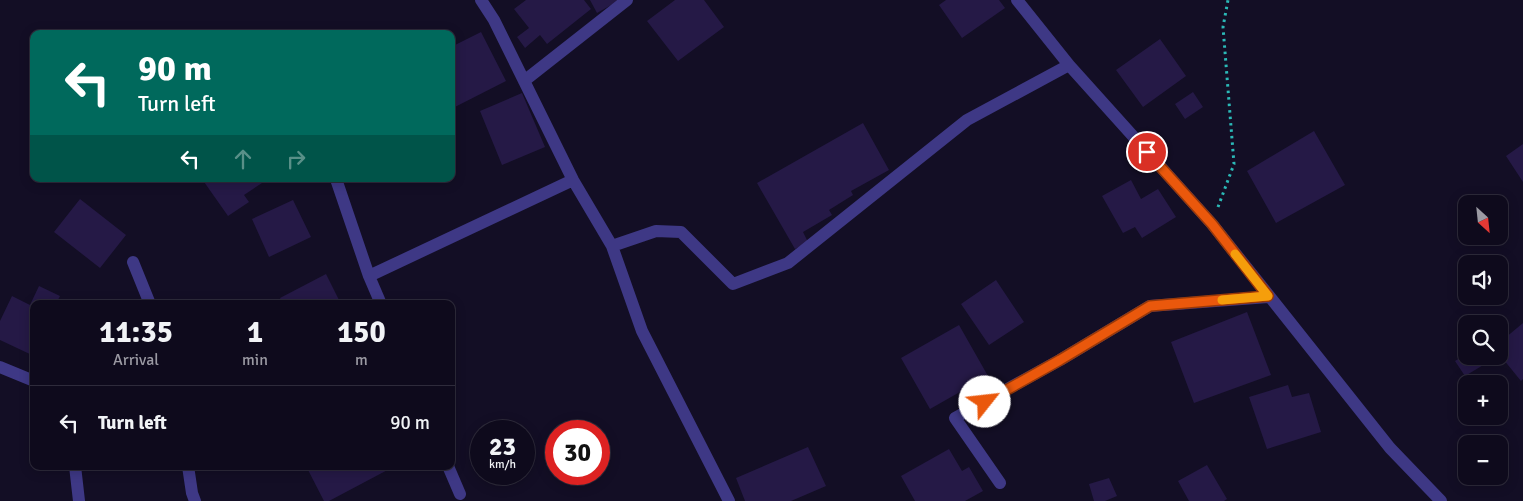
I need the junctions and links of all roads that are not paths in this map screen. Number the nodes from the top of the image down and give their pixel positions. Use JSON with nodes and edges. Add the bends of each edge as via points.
{"nodes":[{"id":1,"x":481,"y":0,"type":"edge"},
{"id":2,"x":627,"y":0,"type":"edge"},
{"id":3,"x":1017,"y":0,"type":"edge"},
{"id":4,"x":1069,"y":65,"type":"junction"},
{"id":5,"x":524,"y":81,"type":"junction"},
{"id":6,"x":573,"y":180,"type":"junction"},
{"id":7,"x":337,"y":182,"type":"edge"},
{"id":8,"x":612,"y":246,"type":"junction"},
{"id":9,"x":133,"y":262,"type":"dead end"},
{"id":10,"x":369,"y":276,"type":"junction"},
{"id":11,"x":1268,"y":296,"type":"junction"},
{"id":12,"x":148,"y":300,"type":"edge"},
{"id":13,"x":379,"y":300,"type":"edge"},
{"id":14,"x":0,"y":368,"type":"edge"},
{"id":15,"x":30,"y":379,"type":"edge"},
{"id":16,"x":75,"y":470,"type":"edge"},
{"id":17,"x":189,"y":470,"type":"edge"},
{"id":18,"x":450,"y":470,"type":"edge"},
{"id":19,"x":1000,"y":483,"type":"dead end"},
{"id":20,"x":460,"y":494,"type":"dead end"},
{"id":21,"x":79,"y":501,"type":"edge"},
{"id":22,"x":195,"y":501,"type":"edge"},
{"id":23,"x":729,"y":501,"type":"edge"},
{"id":24,"x":1441,"y":501,"type":"edge"}],
"edges":[{"from":1,"to":5,"type":"street"},
{"from":2,"to":5,"type":"street"},
{"from":3,"to":4,"type":"street"},
{"from":4,"to":8,"type":"street","via":[[967,120],[788,263],[733,284],[681,232],[656,232]]},
{"from":4,"to":11,"type":"street","via":[[1212,224]]},
{"from":5,"to":6,"type":"street"},
{"from":6,"to":8,"type":"street"},
{"from":6,"to":10,"type":"street"},
{"from":7,"to":10,"type":"street"},
{"from":8,"to":23,"type":"street","via":[[642,330]]},
{"from":9,"to":12,"type":"street"},
{"from":10,"to":13,"type":"street"},
{"from":11,"to":19,"type":"street","via":[[1150,306],[955,418]]},
{"from":11,"to":24,"type":"street","via":[[1390,448]]},
{"from":14,"to":15,"type":"street"},
{"from":16,"to":21,"type":"street"},
{"from":17,"to":22,"type":"street"},
{"from":18,"to":20,"type":"street"}]}
